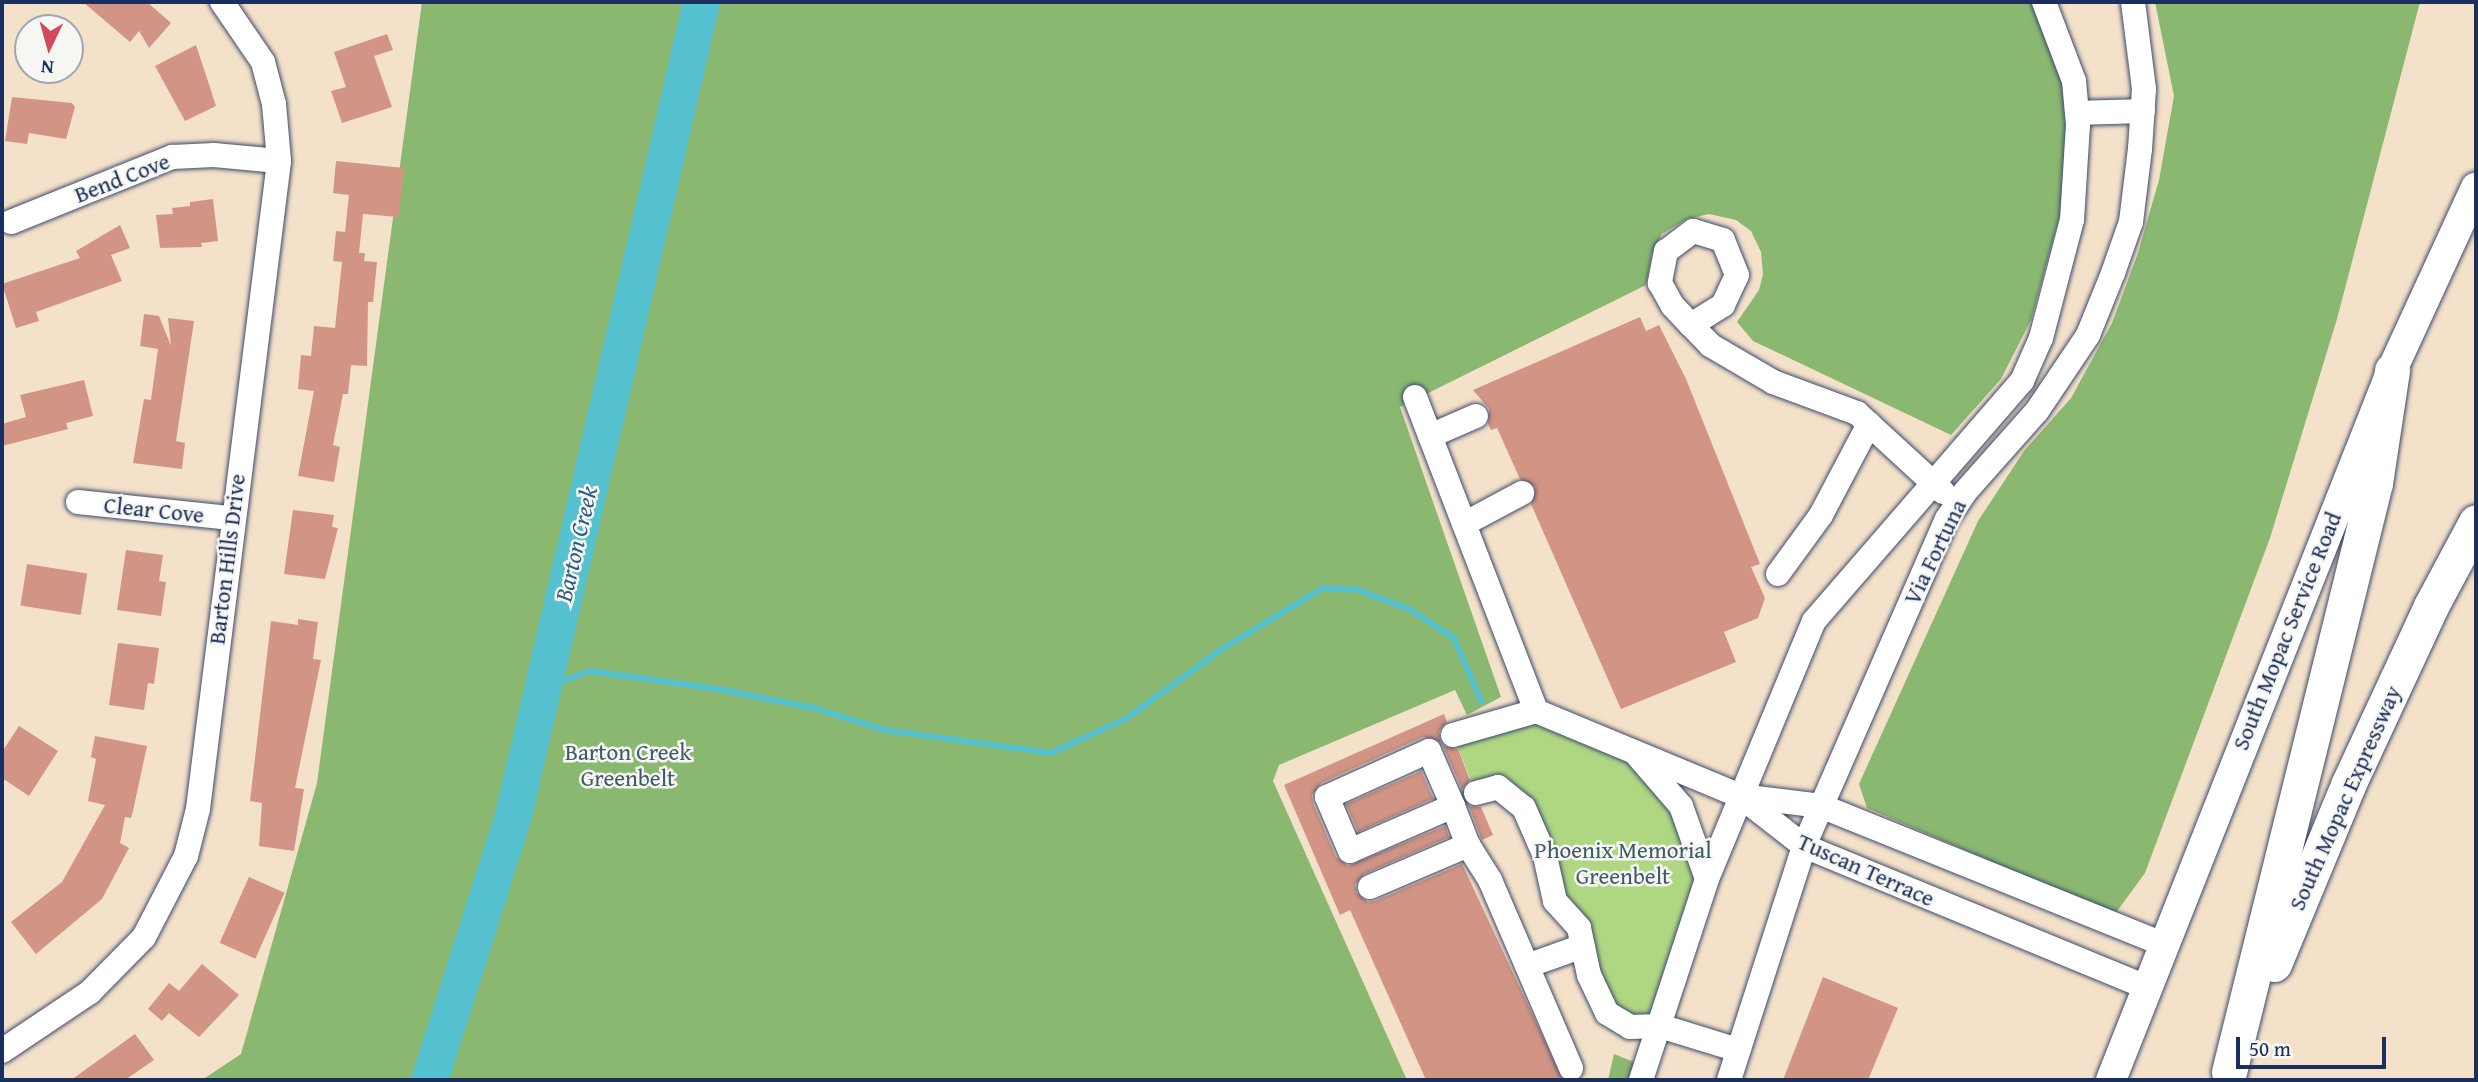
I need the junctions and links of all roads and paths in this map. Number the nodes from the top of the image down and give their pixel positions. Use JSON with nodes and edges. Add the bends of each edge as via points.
{"nodes":[{"id":1,"x":222,"y":2,"type":"edge"},
{"id":2,"x":2044,"y":2,"type":"edge"},
{"id":3,"x":2133,"y":2,"type":"edge"},
{"id":4,"x":2143,"y":111,"type":"junction"},
{"id":5,"x":2077,"y":113,"type":"junction"},
{"id":6,"x":279,"y":161,"type":"junction"},
{"id":7,"x":2476,"y":187,"type":"edge"},
{"id":8,"x":11,"y":222,"type":"dead end"},
{"id":9,"x":1691,"y":325,"type":"dead end"},
{"id":10,"x":2392,"y":370,"type":"junction"},
{"id":11,"x":1415,"y":397,"type":"dead end"},
{"id":12,"x":1476,"y":416,"type":"dead end"},
{"id":13,"x":1869,"y":424,"type":"junction"},
{"id":14,"x":1430,"y":436,"type":"junction"},
{"id":15,"x":1931,"y":482,"type":"junction"},
{"id":16,"x":1522,"y":493,"type":"dead end"},
{"id":17,"x":78,"y":502,"type":"dead end"},
{"id":18,"x":1958,"y":503,"type":"junction"},
{"id":19,"x":231,"y":518,"type":"junction"},
{"id":20,"x":2476,"y":522,"type":"edge"},
{"id":21,"x":1464,"y":524,"type":"junction"},
{"id":22,"x":1778,"y":574,"type":"dead end"},
{"id":23,"x":1536,"y":711,"type":"junction"},
{"id":24,"x":1453,"y":735,"type":"dead end"},
{"id":25,"x":1634,"y":752,"type":"junction"},
{"id":26,"x":1476,"y":793,"type":"dead end"},
{"id":27,"x":1740,"y":796,"type":"junction"},
{"id":28,"x":1453,"y":806,"type":"junction"},
{"id":29,"x":1821,"y":806,"type":"junction"},
{"id":30,"x":1468,"y":845,"type":"junction"},
{"id":31,"x":1804,"y":846,"type":"junction"},
{"id":32,"x":1707,"y":879,"type":"junction"},
{"id":33,"x":1370,"y":887,"type":"dead end"},
{"id":34,"x":2165,"y":945,"type":"junction"},
{"id":35,"x":1583,"y":946,"type":"junction"},
{"id":36,"x":1527,"y":966,"type":"junction"},
{"id":37,"x":2149,"y":988,"type":"junction"},
{"id":38,"x":1660,"y":1026,"type":"junction"},
{"id":39,"x":1738,"y":1050,"type":"junction"},
{"id":40,"x":2,"y":1051,"type":"edge"},
{"id":41,"x":1570,"y":1068,"type":"dead end"},
{"id":42,"x":2227,"y":1076,"type":"edge"},
{"id":43,"x":1642,"y":1080,"type":"edge"},
{"id":44,"x":1729,"y":1080,"type":"edge"},
{"id":45,"x":2111,"y":1080,"type":"edge"}],
"edges":[{"from":1,"to":6,"type":"street","name":"Barton Hills Drive","via":[[264,62],[274,104]]},
{"from":2,"to":5,"type":"street","name":"Via Fortuna","via":[[2074,81]]},
{"from":3,"to":4,"type":"street","name":"Via Fortuna"},
{"from":4,"to":5,"type":"street"},
{"from":4,"to":18,"type":"street","name":"Via Fortuna","via":[[2131,222],[2088,335],[2036,411]]},
{"from":5,"to":15,"type":"street","name":"Via Fortuna","via":[[2072,220],[2041,338],[2022,381]]},
{"from":6,"to":8,"type":"street","name":"Bend Cove","via":[[214,155],[172,157]]},
{"from":6,"to":19,"type":"street","name":"Barton Hills Drive"},
{"from":7,"to":10,"type":"main road","name":"South Mopac Service Road"},
{"from":9,"to":13,"type":"street","via":[[1710,345],[1773,382],[1857,413]]},
{"from":10,"to":34,"type":"main road","name":"South Mopac Service Road","via":[[2274,658]]},
{"from":10,"to":42,"type":"highway","via":[[2375,483]]},
{"from":11,"to":14,"type":"street"},
{"from":12,"to":14,"type":"street"},
{"from":13,"to":15,"type":"street"},
{"from":13,"to":22,"type":"street","via":[[1821,515]]},
{"from":14,"to":21,"type":"street"},
{"from":15,"to":18,"type":"street"},
{"from":15,"to":27,"type":"street","name":"Via Fortuna","via":[[1814,621]]},
{"from":16,"to":21,"type":"street"},
{"from":17,"to":19,"type":"street","name":"Clear Cove"},
{"from":18,"to":29,"type":"street","name":"Via Fortuna"},
{"from":19,"to":40,"type":"street","name":"Barton Hills Drive","via":[[198,809],[186,856],[144,937],[90,992]]},
{"from":20,"to":42,"type":"highway","name":"South Mopac Expressway","via":[[2431,606],[2348,785]]},
{"from":21,"to":23,"type":"street"},
{"from":23,"to":24,"type":"street"},
{"from":23,"to":25,"type":"street"},
{"from":25,"to":27,"type":"street"},
{"from":25,"to":32,"type":"street","via":[[1681,806]]},
{"from":26,"to":35,"type":"street","via":[[1498,787],[1524,808],[1545,856],[1555,901],[1579,928]]},
{"from":27,"to":29,"type":"street","name":"Tuscan Terrace"},
{"from":27,"to":31,"type":"street","name":"Tuscan Terrace"},
{"from":27,"to":32,"type":"street","name":"Via Fortuna"},
{"from":28,"to":28,"type":"street","via":[[1429,751],[1327,797],[1350,851]]},
{"from":28,"to":30,"type":"street"},
{"from":29,"to":31,"type":"street","name":"Via Fortuna"},
{"from":29,"to":34,"type":"street","name":"Tuscan Terrace"},
{"from":30,"to":33,"type":"street"},
{"from":30,"to":36,"type":"street","via":[[1490,880]]},
{"from":31,"to":37,"type":"street","name":"Tuscan Terrace"},
{"from":31,"to":39,"type":"street","name":"Via Fortuna"},
{"from":32,"to":38,"type":"street","name":"Via Fortuna"},
{"from":34,"to":37,"type":"main road","name":"South Mopac Service Road"},
{"from":35,"to":36,"type":"street"},
{"from":35,"to":38,"type":"street","via":[[1589,975],[1607,1013],[1629,1027]]},
{"from":36,"to":41,"type":"street"},
{"from":37,"to":45,"type":"main road","name":"South Mopac Service Road"},
{"from":38,"to":39,"type":"street"},
{"from":38,"to":43,"type":"street","name":"Via Fortuna"},
{"from":39,"to":44,"type":"street","name":"Via Fortuna"}]}
